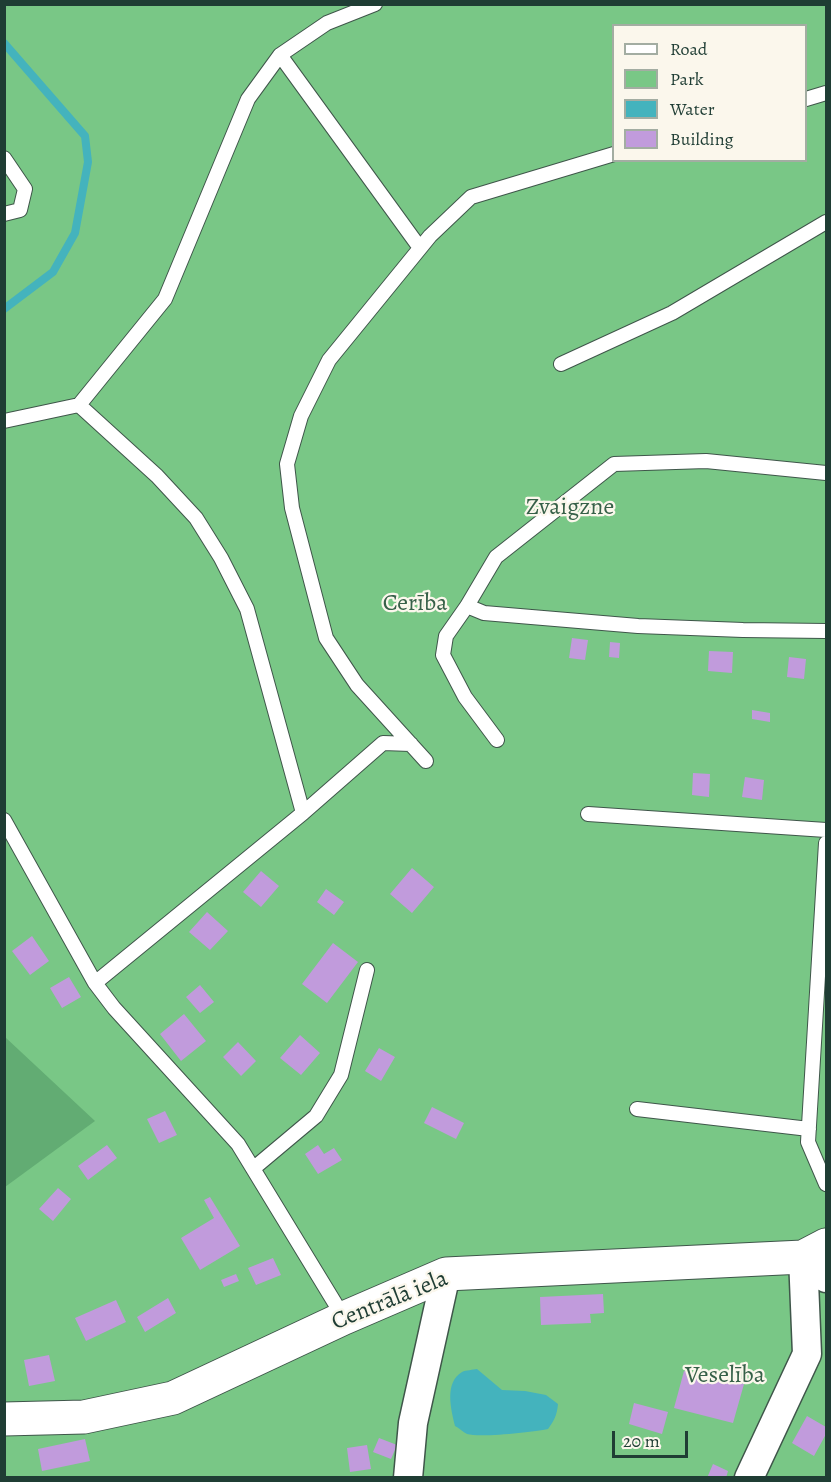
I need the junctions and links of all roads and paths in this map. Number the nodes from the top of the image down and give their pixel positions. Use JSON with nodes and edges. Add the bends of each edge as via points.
{"nodes":[{"id":1,"x":375,"y":4,"type":"edge"},
{"id":2,"x":280,"y":55,"type":"junction"},
{"id":3,"x":826,"y":93,"type":"edge"},
{"id":4,"x":807,"y":99,"type":"edge"},
{"id":5,"x":612,"y":155,"type":"edge"},
{"id":6,"x":4,"y":158,"type":"edge"},
{"id":7,"x":4,"y":214,"type":"edge"},
{"id":8,"x":826,"y":222,"type":"edge"},
{"id":9,"x":420,"y":248,"type":"junction"},
{"id":10,"x":561,"y":364,"type":"dead end"},
{"id":11,"x":79,"y":405,"type":"junction"},
{"id":12,"x":4,"y":420,"type":"edge"},
{"id":13,"x":826,"y":473,"type":"edge"},
{"id":14,"x":467,"y":606,"type":"junction"},
{"id":15,"x":826,"y":631,"type":"edge"},
{"id":16,"x":497,"y":740,"type":"dead end"},
{"id":17,"x":411,"y":744,"type":"junction"},
{"id":18,"x":426,"y":761,"type":"dead end"},
{"id":19,"x":303,"y":813,"type":"junction"},
{"id":20,"x":588,"y":814,"type":"dead end"},
{"id":21,"x":4,"y":820,"type":"edge"},
{"id":22,"x":826,"y":830,"type":"edge"},
{"id":23,"x":826,"y":843,"type":"edge"},
{"id":24,"x":367,"y":970,"type":"dead end"},
{"id":25,"x":95,"y":983,"type":"junction"},
{"id":26,"x":637,"y":1109,"type":"dead end"},
{"id":27,"x":808,"y":1129,"type":"junction"},
{"id":28,"x":254,"y":1168,"type":"junction"},
{"id":29,"x":826,"y":1184,"type":"edge"},
{"id":30,"x":819,"y":1260,"type":"edge"},
{"id":31,"x":446,"y":1274,"type":"junction"},
{"id":32,"x":344,"y":1318,"type":"junction"},
{"id":33,"x":4,"y":1419,"type":"edge"},
{"id":34,"x":408,"y":1478,"type":"edge"},
{"id":35,"x":749,"y":1478,"type":"edge"}],
"edges":[{"from":1,"to":2,"type":"lane","via":[[327,23]]},
{"from":2,"to":9,"type":"lane"},
{"from":2,"to":11,"type":"lane","via":[[248,99],[165,299]]},
{"from":3,"to":4,"type":"lane"},
{"from":5,"to":9,"type":"lane","via":[[471,197]]},
{"from":6,"to":7,"type":"lane","via":[[26,189],[20,210]]},
{"from":8,"to":10,"type":"lane","via":[[672,313]]},
{"from":9,"to":17,"type":"lane","via":[[328,360],[301,416],[287,464],[292,508],[326,638],[357,685]]},
{"from":11,"to":12,"type":"lane"},
{"from":11,"to":19,"type":"lane","via":[[188,509],[221,558],[247,609]]},
{"from":13,"to":14,"type":"lane","via":[[706,461],[614,464],[496,557]]},
{"from":14,"to":15,"type":"lane","via":[[484,613],[638,626]]},
{"from":14,"to":16,"type":"lane","via":[[446,636],[443,655],[465,697]]},
{"from":17,"to":18,"type":"lane"},
{"from":17,"to":19,"type":"lane","via":[[383,743]]},
{"from":19,"to":25,"type":"lane"},
{"from":20,"to":22,"type":"lane"},
{"from":21,"to":25,"type":"lane"},
{"from":23,"to":27,"type":"lane"},
{"from":24,"to":28,"type":"lane","via":[[341,1075],[316,1116]]},
{"from":25,"to":28,"type":"lane","via":[[238,1144]]},
{"from":26,"to":27,"type":"lane"},
{"from":27,"to":29,"type":"lane","via":[[808,1142]]},
{"from":28,"to":32,"type":"lane"},
{"from":30,"to":31,"type":"street","name":"Centrālā iela"},
{"from":30,"to":35,"type":"street","via":[[807,1354]]},
{"from":31,"to":32,"type":"street","name":"Centrālā iela"},
{"from":31,"to":34,"type":"street","via":[[413,1423]]},
{"from":32,"to":33,"type":"street","name":"Centrālā iela","via":[[172,1398],[84,1417]]}]}
